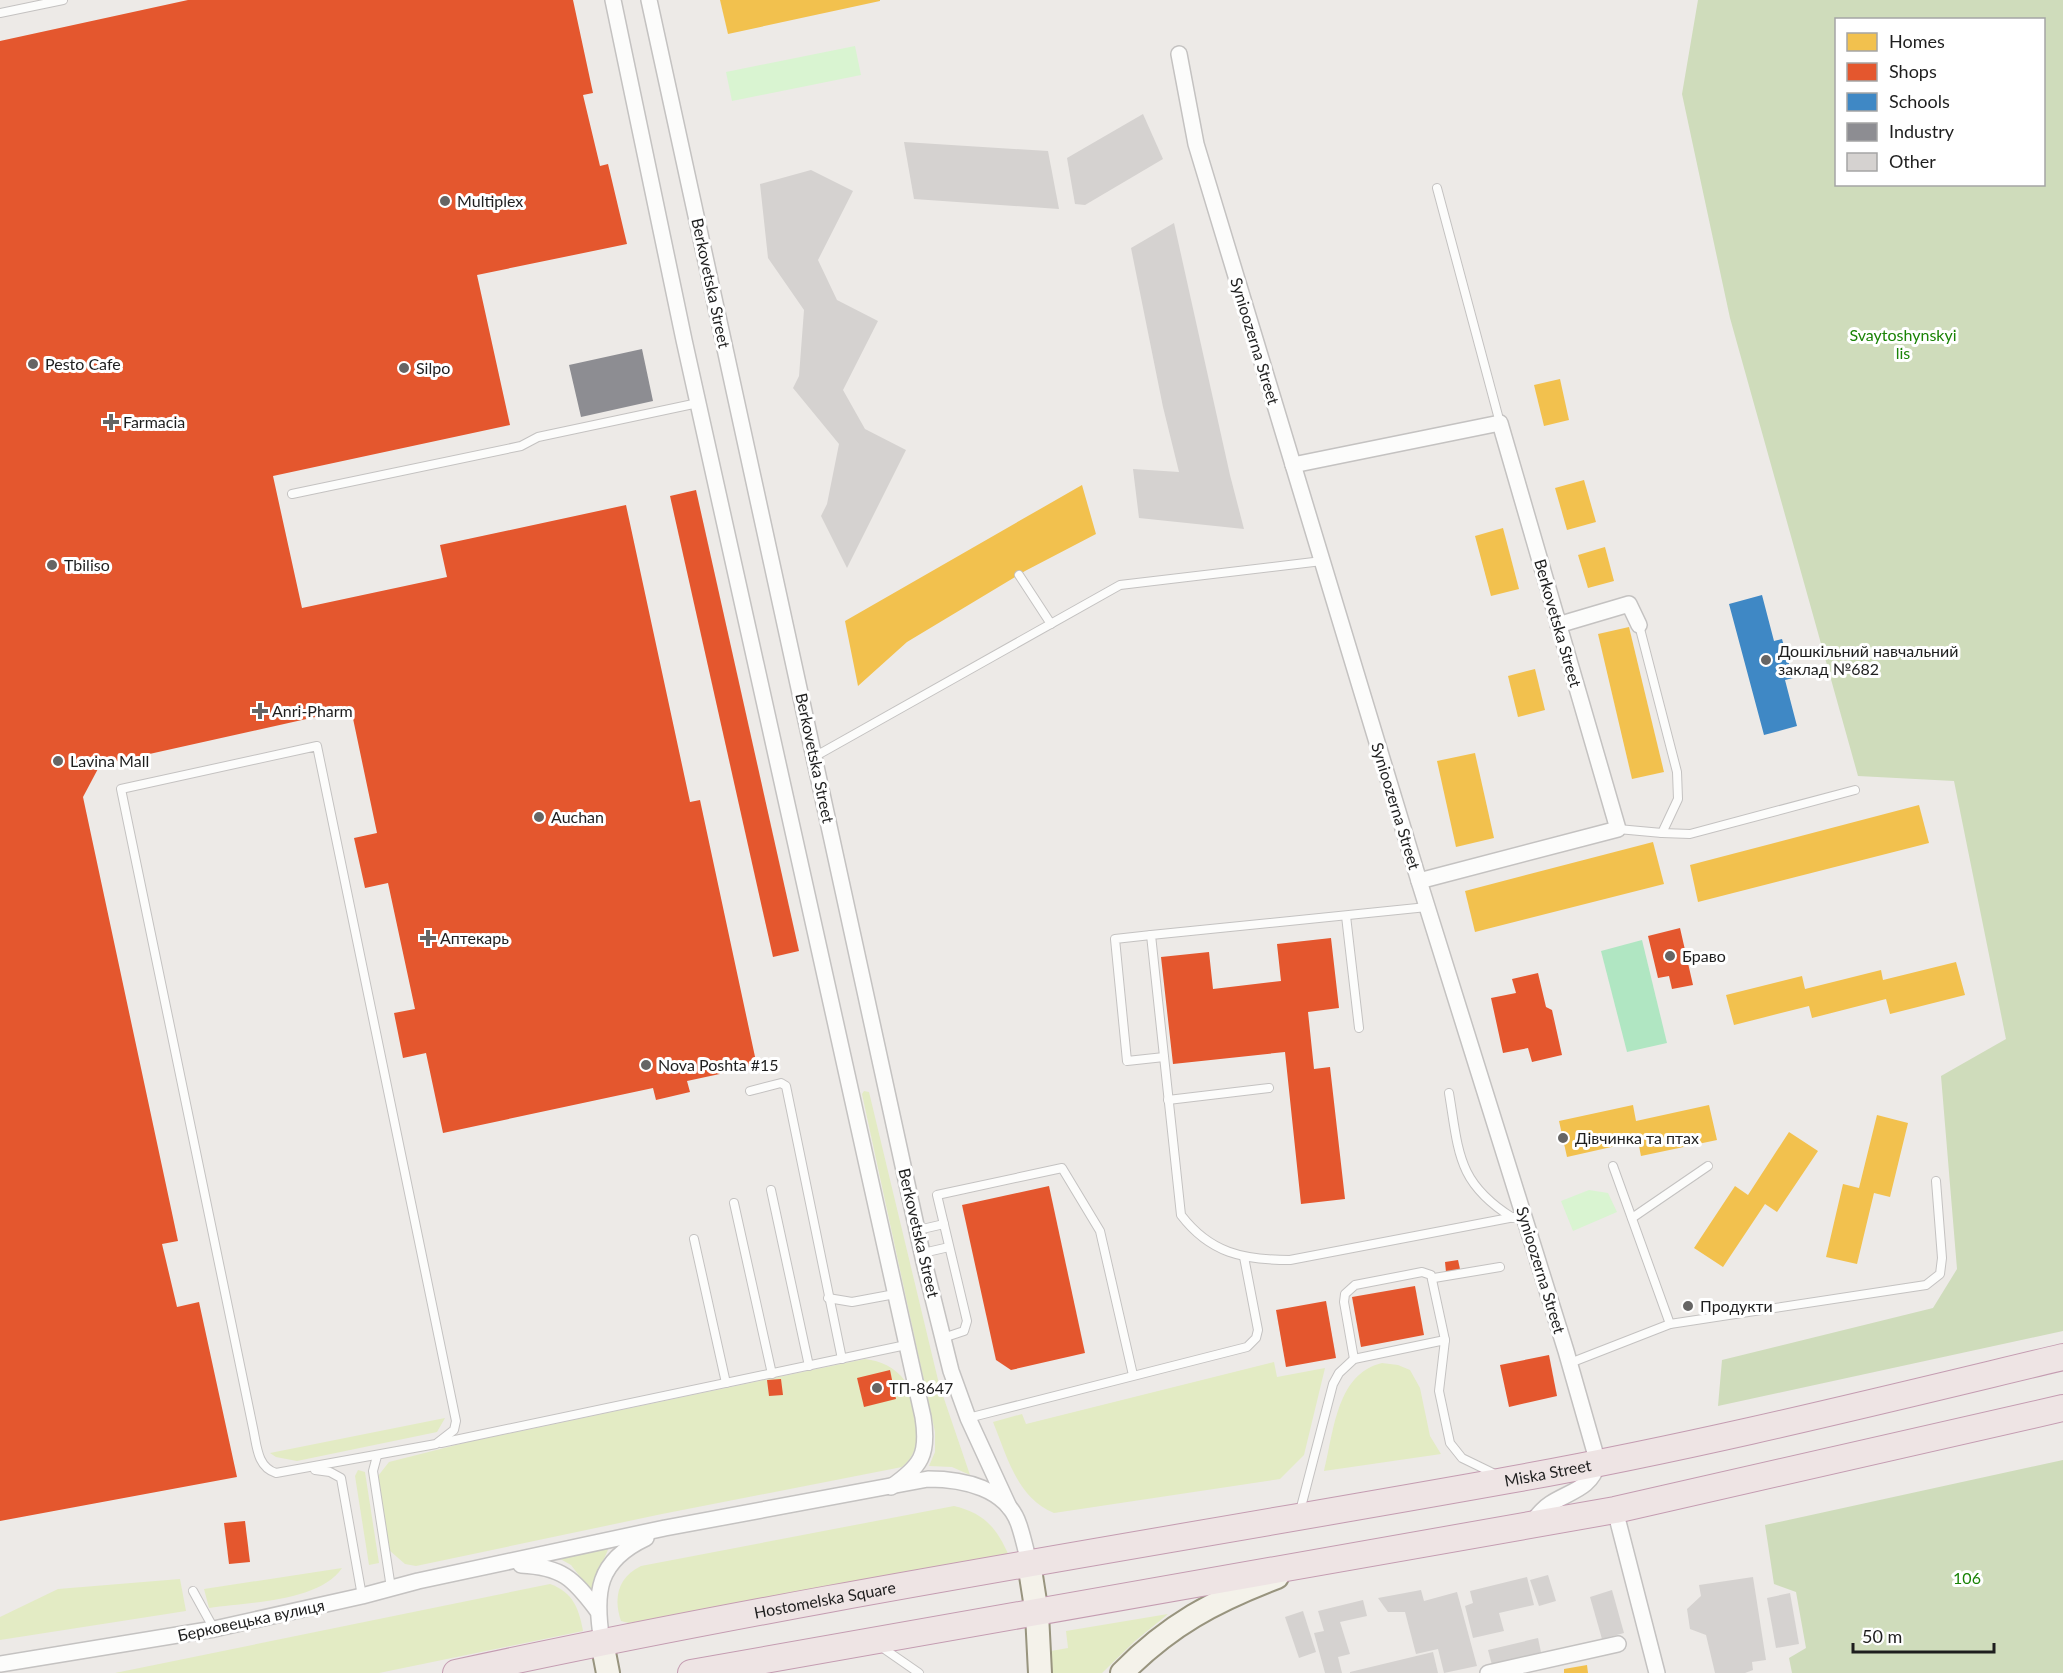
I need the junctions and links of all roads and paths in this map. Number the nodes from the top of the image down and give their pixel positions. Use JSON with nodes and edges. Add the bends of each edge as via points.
{"nodes":[{"id":1,"x":63,"y":0,"type":"edge"},
{"id":2,"x":613,"y":0,"type":"edge"},
{"id":3,"x":649,"y":0,"type":"edge"},
{"id":4,"x":0,"y":13,"type":"edge"},
{"id":5,"x":1179,"y":54,"type":"dead end"},
{"id":6,"x":1437,"y":188,"type":"dead end"},
{"id":7,"x":698,"y":403,"type":"junction"},
{"id":8,"x":1500,"y":423,"type":"junction"},
{"id":9,"x":1293,"y":465,"type":"junction"},
{"id":10,"x":292,"y":494,"type":"dead end"},
{"id":11,"x":1322,"y":561,"type":"junction"},
{"id":12,"x":1019,"y":575,"type":"dead end"},
{"id":13,"x":1051,"y":624,"type":"junction"},
{"id":14,"x":1558,"y":625,"type":"junction"},
{"id":15,"x":1639,"y":625,"type":"joint"},
{"id":16,"x":814,"y":757,"type":"junction"},
{"id":17,"x":1855,"y":790,"type":"dead end"},
{"id":18,"x":1618,"y":829,"type":"junction"},
{"id":19,"x":1662,"y":833,"type":"junction"},
{"id":20,"x":1419,"y":881,"type":"junction"},
{"id":21,"x":1427,"y":908,"type":"junction"},
{"id":22,"x":1346,"y":916,"type":"junction"},
{"id":23,"x":1151,"y":935,"type":"junction"},
{"id":24,"x":1359,"y":1028,"type":"dead end"},
{"id":25,"x":1164,"y":1057,"type":"junction"},
{"id":26,"x":1269,"y":1088,"type":"dead end"},
{"id":27,"x":750,"y":1091,"type":"dead end"},
{"id":28,"x":1449,"y":1093,"type":"dead end"},
{"id":29,"x":1168,"y":1100,"type":"junction"},
{"id":30,"x":1613,"y":1166,"type":"dead end"},
{"id":31,"x":1708,"y":1166,"type":"dead end"},
{"id":32,"x":1936,"y":1182,"type":"dead end"},
{"id":33,"x":771,"y":1190,"type":"dead end"},
{"id":34,"x":734,"y":1203,"type":"dead end"},
{"id":35,"x":1519,"y":1216,"type":"junction"},
{"id":36,"x":1632,"y":1218,"type":"junction"},
{"id":37,"x":944,"y":1224,"type":"junction"},
{"id":38,"x":918,"y":1230,"type":"junction"},
{"id":39,"x":694,"y":1239,"type":"dead end"},
{"id":40,"x":949,"y":1247,"type":"junction"},
{"id":41,"x":922,"y":1253,"type":"junction"},
{"id":42,"x":1244,"y":1257,"type":"junction"},
{"id":43,"x":1500,"y":1266,"type":"dead end"},
{"id":44,"x":1434,"y":1278,"type":"junction"},
{"id":45,"x":895,"y":1294,"type":"junction"},
{"id":46,"x":828,"y":1298,"type":"junction"},
{"id":47,"x":1670,"y":1324,"type":"junction"},
{"id":48,"x":943,"y":1338,"type":"junction"},
{"id":49,"x":1445,"y":1340,"type":"junction"},
{"id":50,"x":906,"y":1345,"type":"junction"},
{"id":51,"x":2063,"y":1357,"type":"edge"},
{"id":52,"x":842,"y":1359,"type":"junction"},
{"id":53,"x":1354,"y":1359,"type":"junction"},
{"id":54,"x":1570,"y":1363,"type":"junction"},
{"id":55,"x":809,"y":1366,"type":"junction"},
{"id":56,"x":772,"y":1374,"type":"junction"},
{"id":57,"x":1132,"y":1375,"type":"junction"},
{"id":58,"x":726,"y":1383,"type":"junction"},
{"id":59,"x":2063,"y":1408,"type":"edge"},
{"id":60,"x":968,"y":1418,"type":"junction"},
{"id":61,"x":436,"y":1444,"type":"junction"},
{"id":62,"x":377,"y":1456,"type":"junction"},
{"id":63,"x":1598,"y":1463,"type":"junction"},
{"id":64,"x":308,"y":1469,"type":"junction"},
{"id":65,"x":1509,"y":1480,"type":"junction"},
{"id":66,"x":891,"y":1486,"type":"junction"},
{"id":67,"x":1009,"y":1507,"type":"junction"},
{"id":68,"x":1615,"y":1510,"type":"junction"},
{"id":69,"x":1299,"y":1515,"type":"junction"},
{"id":70,"x":1530,"y":1525,"type":"junction"},
{"id":71,"x":665,"y":1528,"type":"junction"},
{"id":72,"x":1029,"y":1563,"type":"junction"},
{"id":73,"x":500,"y":1564,"type":"junction"},
{"id":74,"x":1311,"y":1564,"type":"junction"},
{"id":75,"x":392,"y":1588,"type":"junction"},
{"id":76,"x":193,"y":1591,"type":"dead end"},
{"id":77,"x":362,"y":1596,"type":"junction"},
{"id":78,"x":597,"y":1610,"type":"junction"},
{"id":79,"x":1036,"y":1614,"type":"junction"},
{"id":80,"x":214,"y":1629,"type":"junction"},
{"id":81,"x":871,"y":1641,"type":"junction"},
{"id":82,"x":602,"y":1642,"type":"junction"},
{"id":83,"x":1618,"y":1644,"type":"dead end"},
{"id":84,"x":0,"y":1664,"type":"edge"},
{"id":85,"x":456,"y":1673,"type":"edge"},
{"id":86,"x":608,"y":1673,"type":"edge"},
{"id":87,"x":691,"y":1673,"type":"edge"},
{"id":88,"x":919,"y":1673,"type":"edge"},
{"id":89,"x":1040,"y":1673,"type":"edge"},
{"id":90,"x":1122,"y":1673,"type":"edge"},
{"id":91,"x":1488,"y":1673,"type":"edge"},
{"id":92,"x":1657,"y":1673,"type":"edge"}],
"edges":[{"from":1,"to":4,"type":"lane"},
{"from":2,"to":7,"type":"street"},
{"from":3,"to":16,"type":"street","name":"Berkovetska Street"},
{"from":5,"to":9,"type":"street","name":"Synioozerna Street","via":[[1196,144]]},
{"from":6,"to":8,"type":"lane"},
{"from":7,"to":10,"type":"lane","via":[[538,437],[521,446]]},
{"from":7,"to":45,"type":"street"},
{"from":8,"to":9,"type":"street"},
{"from":8,"to":14,"type":"street","name":"Berkovetska Street"},
{"from":9,"to":11,"type":"street","name":"Synioozerna Street"},
{"from":11,"to":13,"type":"lane","via":[[1120,585]]},
{"from":11,"to":20,"type":"street","name":"Synioozerna Street"},
{"from":12,"to":13,"type":"lane"},
{"from":13,"to":16,"type":"lane"},
{"from":14,"to":15,"type":"street","via":[[1629,604]]},
{"from":14,"to":18,"type":"street","name":"Berkovetska Street"},
{"from":15,"to":19,"type":"lane","via":[[1677,772],[1678,799]]},
{"from":16,"to":38,"type":"street","name":"Berkovetska Street"},
{"from":17,"to":19,"type":"lane","via":[[1690,834]]},
{"from":18,"to":19,"type":"lane"},
{"from":18,"to":20,"type":"street"},
{"from":20,"to":21,"type":"street","name":"Synioozerna Street"},
{"from":21,"to":22,"type":"lane"},
{"from":21,"to":35,"type":"street","name":"Synioozerna Street"},
{"from":22,"to":23,"type":"lane"},
{"from":22,"to":24,"type":"lane"},
{"from":23,"to":25,"type":"lane"},
{"from":23,"to":25,"type":"lane","via":[[1115,939],[1126,1061]]},
{"from":25,"to":29,"type":"lane"},
{"from":26,"to":29,"type":"lane"},
{"from":27,"to":46,"type":"lane","via":[[782,1083],[786,1086]]},
{"from":28,"to":35,"type":"lane","via":[[1461,1161],[1471,1183],[1491,1204]]},
{"from":29,"to":42,"type":"lane","via":[[1181,1215],[1196,1234]]},
{"from":30,"to":36,"type":"lane"},
{"from":31,"to":36,"type":"lane"},
{"from":32,"to":47,"type":"lane","via":[[1942,1258],[1940,1274],[1926,1285]]},
{"from":33,"to":55,"type":"lane"},
{"from":34,"to":56,"type":"lane"},
{"from":35,"to":42,"type":"lane","via":[[1290,1260]]},
{"from":35,"to":54,"type":"street","name":"Synioozerna Street"},
{"from":36,"to":47,"type":"lane"},
{"from":37,"to":38,"type":"lane"},
{"from":37,"to":40,"type":"lane"},
{"from":37,"to":57,"type":"lane","via":[[937,1196],[1062,1168],[1100,1231]]},
{"from":38,"to":41,"type":"street","name":"Berkovetska Street"},
{"from":39,"to":58,"type":"lane"},
{"from":40,"to":41,"type":"lane"},
{"from":40,"to":48,"type":"lane","via":[[967,1321],[964,1331]]},
{"from":41,"to":48,"type":"street","name":"Berkovetska Street"},
{"from":42,"to":57,"type":"lane","via":[[1258,1330],[1252,1343]]},
{"from":43,"to":44,"type":"lane"},
{"from":44,"to":49,"type":"lane"},
{"from":44,"to":53,"type":"lane","via":[[1422,1272],[1349,1288],[1344,1302]]},
{"from":45,"to":46,"type":"lane","via":[[852,1302]]},
{"from":45,"to":50,"type":"street"},
{"from":46,"to":52,"type":"lane"},
{"from":47,"to":54,"type":"lane"},
{"from":48,"to":60,"type":"street","name":"Berkovetska Street"},
{"from":49,"to":53,"type":"lane"},
{"from":49,"to":65,"type":"lane","via":[[1439,1391],[1450,1443],[1462,1458]]},
{"from":50,"to":52,"type":"lane"},
{"from":50,"to":66,"type":"street","via":[[927,1437],[925,1452],[913,1471]]},
{"from":51,"to":63,"type":"highway","name":"Miska Street"},
{"from":52,"to":55,"type":"lane"},
{"from":53,"to":69,"type":"lane","via":[[1333,1384]]},
{"from":54,"to":63,"type":"street","name":"Synioozerna Street"},
{"from":55,"to":56,"type":"lane"},
{"from":56,"to":58,"type":"lane"},
{"from":57,"to":60,"type":"lane"},
{"from":58,"to":61,"type":"lane"},
{"from":59,"to":68,"type":"highway"},
{"from":60,"to":67,"type":"street","name":"Berkovetska Street"},
{"from":61,"to":62,"type":"lane"},
{"from":61,"to":64,"type":"lane","via":[[454,1430],[455,1414],[317,746],[121,789],[262,1464],[276,1473]]},
{"from":62,"to":64,"type":"lane"},
{"from":62,"to":75,"type":"lane","via":[[372,1471]]},
{"from":63,"to":65,"type":"highway","name":"Miska Street"},
{"from":63,"to":70,"type":"street","via":[[1586,1484],[1550,1504]]},
{"from":64,"to":77,"type":"lane","via":[[341,1478]]},
{"from":65,"to":69,"type":"highway","name":"Miska Street"},
{"from":66,"to":67,"type":"street","via":[[954,1479],[973,1483]]},
{"from":66,"to":71,"type":"street"},
{"from":67,"to":72,"type":"street","name":"Berkovetska Street","via":[[1019,1523]]},
{"from":68,"to":70,"type":"highway"},
{"from":68,"to":92,"type":"street"},
{"from":69,"to":72,"type":"highway","name":"Miska Street"},
{"from":70,"to":74,"type":"highway"},
{"from":71,"to":73,"type":"street"},
{"from":71,"to":78,"type":"street","via":[[622,1550],[614,1559],[600,1587]]},
{"from":72,"to":79,"type":"main road"},
{"from":72,"to":82,"type":"highway","name":"Hostomelska Square"},
{"from":73,"to":75,"type":"street","name":"Берковецька вулиця"},
{"from":73,"to":78,"type":"street","via":[[556,1570],[577,1584]]},
{"from":74,"to":79,"type":"highway"},
{"from":74,"to":90,"type":"main road","via":[[1194,1613],[1156,1640]]},
{"from":75,"to":77,"type":"street","name":"Берковецька вулиця"},
{"from":76,"to":80,"type":"lane"},
{"from":77,"to":80,"type":"street","name":"Берковецька вулиця"},
{"from":78,"to":82,"type":"street"},
{"from":79,"to":81,"type":"highway"},
{"from":79,"to":89,"type":"main road"},
{"from":80,"to":84,"type":"street","name":"Берковецька вулиця"},
{"from":81,"to":87,"type":"highway"},
{"from":81,"to":88,"type":"lane"},
{"from":82,"to":85,"type":"highway","name":"Hostomelska Square"},
{"from":82,"to":86,"type":"main road"},
{"from":83,"to":91,"type":"street"}]}
